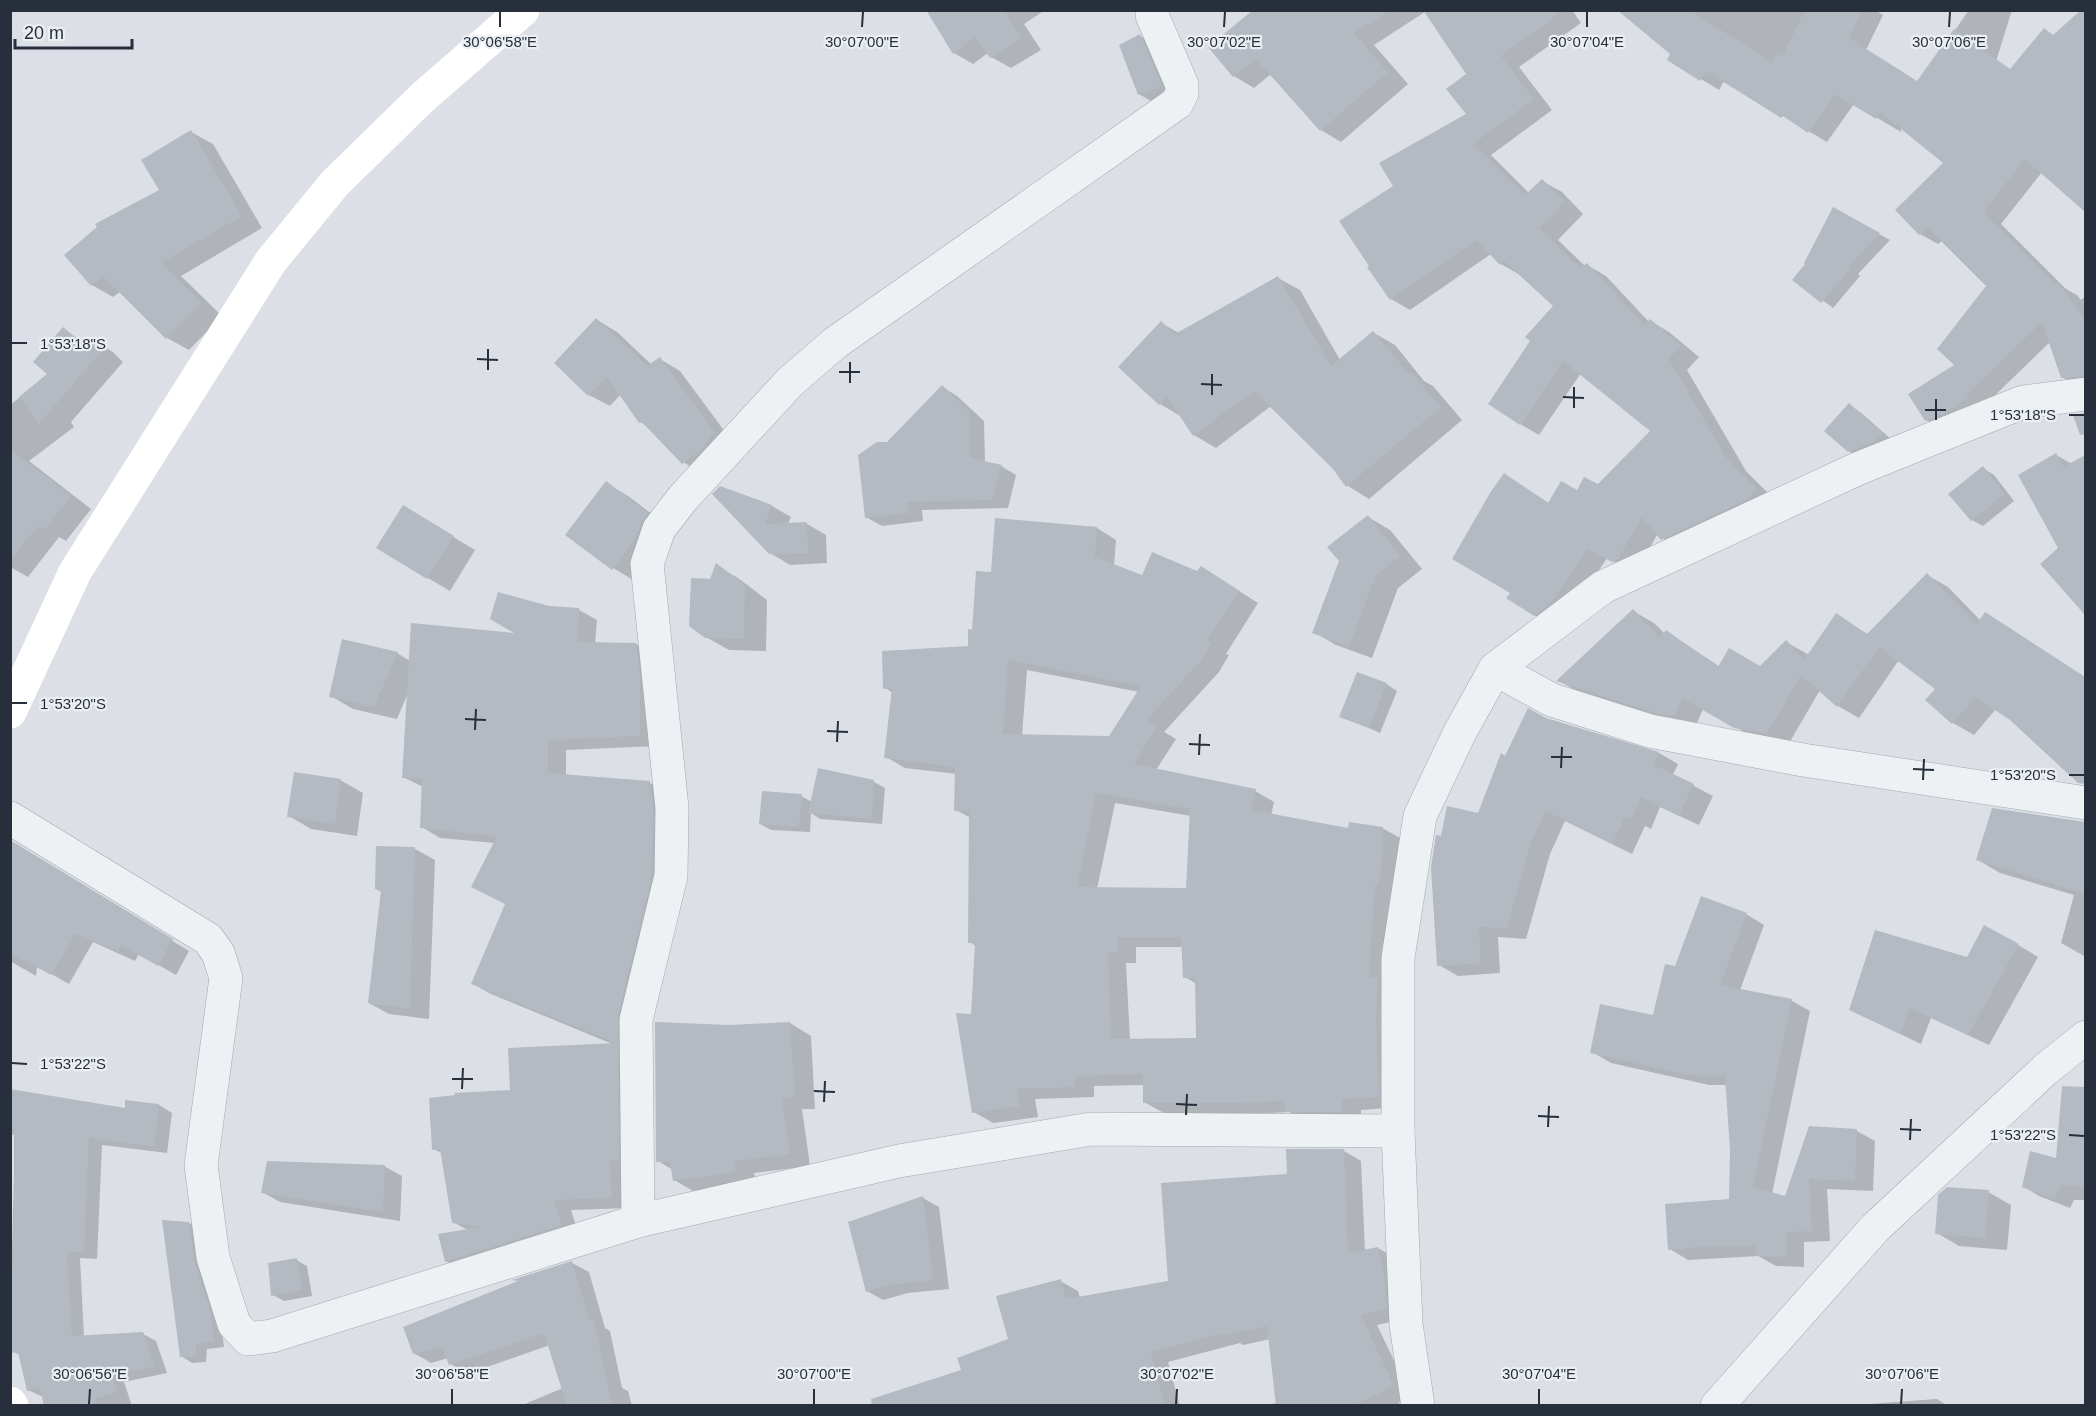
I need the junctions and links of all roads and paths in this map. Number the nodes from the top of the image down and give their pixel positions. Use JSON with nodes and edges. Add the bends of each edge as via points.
{"nodes":[{"id":1,"x":523,"y":10,"type":"edge"},
{"id":2,"x":1152,"y":10,"type":"edge"},
{"id":3,"x":2085,"y":394,"type":"edge"},
{"id":4,"x":1496,"y":669,"type":"junction"},
{"id":5,"x":10,"y":712,"type":"edge"},
{"id":6,"x":2085,"y":803,"type":"edge"},
{"id":7,"x":10,"y":818,"type":"edge"},
{"id":8,"x":2085,"y":1037,"type":"edge"},
{"id":9,"x":1398,"y":1131,"type":"junction"},
{"id":10,"x":638,"y":1221,"type":"junction"},
{"id":11,"x":1418,"y":1406,"type":"edge"},
{"id":12,"x":1717,"y":1406,"type":"edge"}],
"edges":[{"from":1,"to":5,"type":"main road","via":[[422,98],[343,176],[271,261],[75,572]]},
{"from":2,"to":10,"type":"street","via":[[1182,85],[1177,103],[835,343],[790,382],[659,529],[647,564],[672,808],[671,876],[636,1020]]},
{"from":3,"to":4,"type":"street","via":[[2023,402],[1814,488],[1603,587]]},
{"from":4,"to":6,"type":"street","via":[[1552,700],[1650,731],[1803,760]]},
{"from":4,"to":9,"type":"street","via":[[1460,732],[1420,816],[1398,958]]},
{"from":7,"to":10,"type":"street","via":[[208,939],[218,953],[226,978],[201,1166],[213,1257],[234,1324],[248,1339],[272,1336]]},
{"from":8,"to":12,"type":"street","via":[[1875,1228]]},
{"from":9,"to":10,"type":"street","via":[[1091,1129],[899,1161]]},
{"from":9,"to":11,"type":"street","via":[[1406,1324]]}]}
